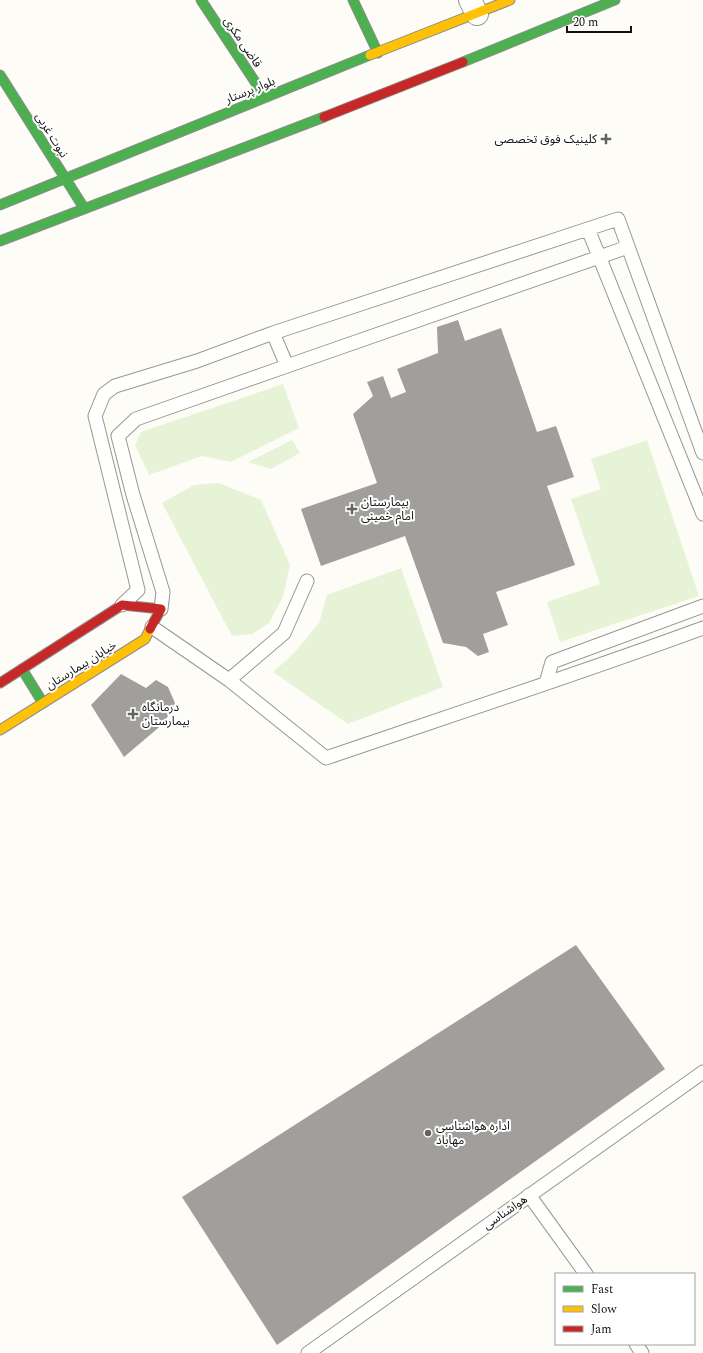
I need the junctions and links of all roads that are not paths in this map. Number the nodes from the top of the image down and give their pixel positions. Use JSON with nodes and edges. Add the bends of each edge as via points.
{"nodes":[{"id":1,"x":201,"y":0,"type":"edge"},
{"id":2,"x":353,"y":0,"type":"edge"},
{"id":3,"x":510,"y":0,"type":"edge"},
{"id":4,"x":615,"y":0,"type":"edge"},
{"id":5,"x":474,"y":7,"type":"edge"},
{"id":6,"x":378,"y":53,"type":"junction"},
{"id":7,"x":0,"y":75,"type":"edge"},
{"id":8,"x":264,"y":96,"type":"junction"},
{"id":9,"x":65,"y":178,"type":"junction"},
{"id":10,"x":0,"y":205,"type":"edge"},
{"id":11,"x":84,"y":208,"type":"junction"},
{"id":12,"x":588,"y":229,"type":"junction"},
{"id":13,"x":0,"y":241,"type":"edge"},
{"id":14,"x":628,"y":247,"type":"junction"},
{"id":15,"x":599,"y":258,"type":"junction"},
{"id":16,"x":273,"y":333,"type":"junction"},
{"id":17,"x":287,"y":366,"type":"junction"},
{"id":18,"x":703,"y":453,"type":"edge"},
{"id":19,"x":703,"y":514,"type":"edge"},
{"id":20,"x":308,"y":581,"type":"dead end"},
{"id":21,"x":122,"y":605,"type":"junction"},
{"id":22,"x":703,"y":606,"type":"edge"},
{"id":23,"x":161,"y":609,"type":"junction"},
{"id":24,"x":152,"y":627,"type":"junction"},
{"id":25,"x":703,"y":628,"type":"edge"},
{"id":26,"x":22,"y":669,"type":"junction"},
{"id":27,"x":229,"y":680,"type":"junction"},
{"id":28,"x":0,"y":682,"type":"edge"},
{"id":29,"x":546,"y":683,"type":"junction"},
{"id":30,"x":43,"y":703,"type":"junction"},
{"id":31,"x":0,"y":730,"type":"edge"},
{"id":32,"x":703,"y":1072,"type":"edge"},
{"id":33,"x":529,"y":1196,"type":"junction"},
{"id":34,"x":585,"y":1273,"type":"edge"},
{"id":35,"x":308,"y":1353,"type":"edge"}],
"edges":[{"from":1,"to":8,"type":"main road","name":"قاضی مکری"},
{"from":2,"to":6,"type":"main road"},
{"from":3,"to":5,"type":"main road","name":"بلوار پرستار"},
{"from":4,"to":11,"type":"main road","via":[[413,83]]},
{"from":5,"to":6,"type":"main road","name":"بلوار پرستار"},
{"from":6,"to":8,"type":"main road","name":"بلوار پرستار"},
{"from":7,"to":9,"type":"main road","name":"نبوت غربی"},
{"from":8,"to":9,"type":"main road","name":"بلوار پرستار"},
{"from":9,"to":10,"type":"main road","name":"بلوار پرستار"},
{"from":9,"to":11,"type":"main road","name":"نبوت غربی"},
{"from":11,"to":13,"type":"main road"},
{"from":12,"to":14,"type":"lane","via":[[618,219]]},
{"from":12,"to":15,"type":"lane"},
{"from":12,"to":16,"type":"lane"},
{"from":14,"to":15,"type":"lane"},
{"from":14,"to":18,"type":"lane"},
{"from":15,"to":17,"type":"lane"},
{"from":15,"to":19,"type":"lane"},
{"from":16,"to":17,"type":"lane"},
{"from":16,"to":21,"type":"lane","via":[[197,361],[115,386],[104,394],[95,416],[138,590]]},
{"from":17,"to":23,"type":"lane","via":[[136,419],[118,436],[163,592]]},
{"from":20,"to":27,"type":"lane","via":[[284,633]]},
{"from":21,"to":23,"type":"main road"},
{"from":21,"to":26,"type":"main road"},
{"from":22,"to":29,"type":"lane","via":[[552,662]]},
{"from":23,"to":24,"type":"main road","name":"خیابان بیمارستان"},
{"from":24,"to":27,"type":"lane"},
{"from":24,"to":30,"type":"main road","name":"خیابان بیمارستان","via":[[145,639]]},
{"from":25,"to":29,"type":"lane","via":[[588,671]]},
{"from":26,"to":28,"type":"main road"},
{"from":26,"to":30,"type":"main road"},
{"from":27,"to":29,"type":"lane","via":[[326,758]]},
{"from":30,"to":31,"type":"main road","name":"خیابان بیمارستان"},
{"from":32,"to":33,"type":"lane","name":"هواشناسی"},
{"from":33,"to":34,"type":"lane"},
{"from":33,"to":35,"type":"lane","name":"هواشناسی"}]}
